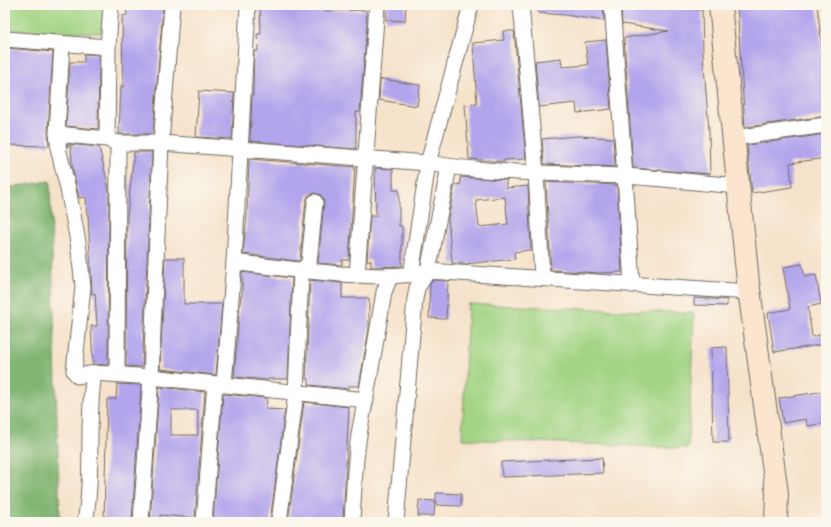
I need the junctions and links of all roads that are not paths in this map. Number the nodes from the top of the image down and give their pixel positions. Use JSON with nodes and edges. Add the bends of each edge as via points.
{"nodes":[{"id":1,"x":110,"y":5,"type":"edge"},
{"id":2,"x":172,"y":5,"type":"edge"},
{"id":3,"x":248,"y":5,"type":"edge"},
{"id":4,"x":377,"y":5,"type":"edge"},
{"id":5,"x":470,"y":5,"type":"edge"},
{"id":6,"x":521,"y":5,"type":"edge"},
{"id":7,"x":612,"y":5,"type":"edge"},
{"id":8,"x":716,"y":6,"type":"edge"},
{"id":9,"x":5,"y":39,"type":"edge"},
{"id":10,"x":62,"y":44,"type":"junction"},
{"id":11,"x":108,"y":47,"type":"junction"},
{"id":12,"x":826,"y":125,"type":"edge"},
{"id":13,"x":57,"y":133,"type":"junction"},
{"id":14,"x":734,"y":138,"type":"junction"},
{"id":15,"x":112,"y":141,"type":"junction"},
{"id":16,"x":161,"y":143,"type":"junction"},
{"id":17,"x":240,"y":150,"type":"junction"},
{"id":18,"x":366,"y":159,"type":"junction"},
{"id":19,"x":428,"y":163,"type":"junction"},
{"id":20,"x":449,"y":167,"type":"junction"},
{"id":21,"x":536,"y":173,"type":"junction"},
{"id":22,"x":625,"y":176,"type":"junction"},
{"id":23,"x":738,"y":186,"type":"junction"},
{"id":24,"x":315,"y":202,"type":"dead end"},
{"id":25,"x":234,"y":262,"type":"junction"},
{"id":26,"x":301,"y":271,"type":"junction"},
{"id":27,"x":428,"y":271,"type":"junction"},
{"id":28,"x":357,"y":275,"type":"junction"},
{"id":29,"x":411,"y":275,"type":"junction"},
{"id":30,"x":390,"y":277,"type":"junction"},
{"id":31,"x":542,"y":277,"type":"junction"},
{"id":32,"x":632,"y":285,"type":"junction"},
{"id":33,"x":749,"y":292,"type":"junction"},
{"id":34,"x":94,"y":373,"type":"junction"},
{"id":35,"x":117,"y":374,"type":"junction"},
{"id":36,"x":151,"y":377,"type":"junction"},
{"id":37,"x":220,"y":384,"type":"junction"},
{"id":38,"x":296,"y":393,"type":"junction"},
{"id":39,"x":366,"y":400,"type":"junction"},
{"id":40,"x":85,"y":522,"type":"edge"},
{"id":41,"x":141,"y":522,"type":"edge"},
{"id":42,"x":204,"y":522,"type":"edge"},
{"id":43,"x":279,"y":522,"type":"edge"},
{"id":44,"x":352,"y":522,"type":"edge"},
{"id":45,"x":396,"y":522,"type":"edge"},
{"id":46,"x":776,"y":522,"type":"edge"}],
"edges":[{"from":1,"to":11,"type":"street"},
{"from":2,"to":16,"type":"street"},
{"from":3,"to":17,"type":"street"},
{"from":4,"to":18,"type":"street"},
{"from":5,"to":19,"type":"street"},
{"from":6,"to":21,"type":"street"},
{"from":7,"to":22,"type":"street"},
{"from":8,"to":14,"type":"main road"},
{"from":9,"to":10,"type":"street"},
{"from":10,"to":11,"type":"street"},
{"from":10,"to":13,"type":"street"},
{"from":11,"to":15,"type":"street"},
{"from":12,"to":14,"type":"street"},
{"from":13,"to":15,"type":"street"},
{"from":13,"to":34,"type":"street","via":[[78,242],[83,287],[74,371],[78,376]]},
{"from":14,"to":23,"type":"main road"},
{"from":15,"to":16,"type":"street"},
{"from":15,"to":35,"type":"street"},
{"from":16,"to":17,"type":"street"},
{"from":16,"to":36,"type":"street"},
{"from":17,"to":18,"type":"street"},
{"from":17,"to":25,"type":"street"},
{"from":18,"to":19,"type":"street"},
{"from":18,"to":28,"type":"street"},
{"from":19,"to":20,"type":"street"},
{"from":19,"to":29,"type":"street"},
{"from":20,"to":21,"type":"street"},
{"from":20,"to":27,"type":"street"},
{"from":21,"to":22,"type":"street"},
{"from":21,"to":31,"type":"street"},
{"from":22,"to":23,"type":"street"},
{"from":22,"to":32,"type":"street"},
{"from":23,"to":33,"type":"main road"},
{"from":24,"to":26,"type":"street","via":[[309,263]]},
{"from":25,"to":26,"type":"street"},
{"from":25,"to":37,"type":"street"},
{"from":26,"to":28,"type":"street"},
{"from":26,"to":38,"type":"street"},
{"from":27,"to":29,"type":"street"},
{"from":27,"to":31,"type":"street"},
{"from":27,"to":45,"type":"street","via":[[417,288],[415,299]]},
{"from":28,"to":30,"type":"street"},
{"from":29,"to":30,"type":"street"},
{"from":30,"to":39,"type":"street","via":[[384,292]]},
{"from":31,"to":32,"type":"street"},
{"from":32,"to":33,"type":"street"},
{"from":33,"to":46,"type":"main road","via":[[777,493]]},
{"from":34,"to":35,"type":"street"},
{"from":34,"to":40,"type":"street","via":[[90,424],[89,501]]},
{"from":35,"to":36,"type":"street"},
{"from":36,"to":37,"type":"street"},
{"from":36,"to":41,"type":"street"},
{"from":37,"to":38,"type":"street"},
{"from":37,"to":42,"type":"street"},
{"from":38,"to":39,"type":"street"},
{"from":38,"to":43,"type":"street"},
{"from":39,"to":44,"type":"street","via":[[354,475]]}]}
